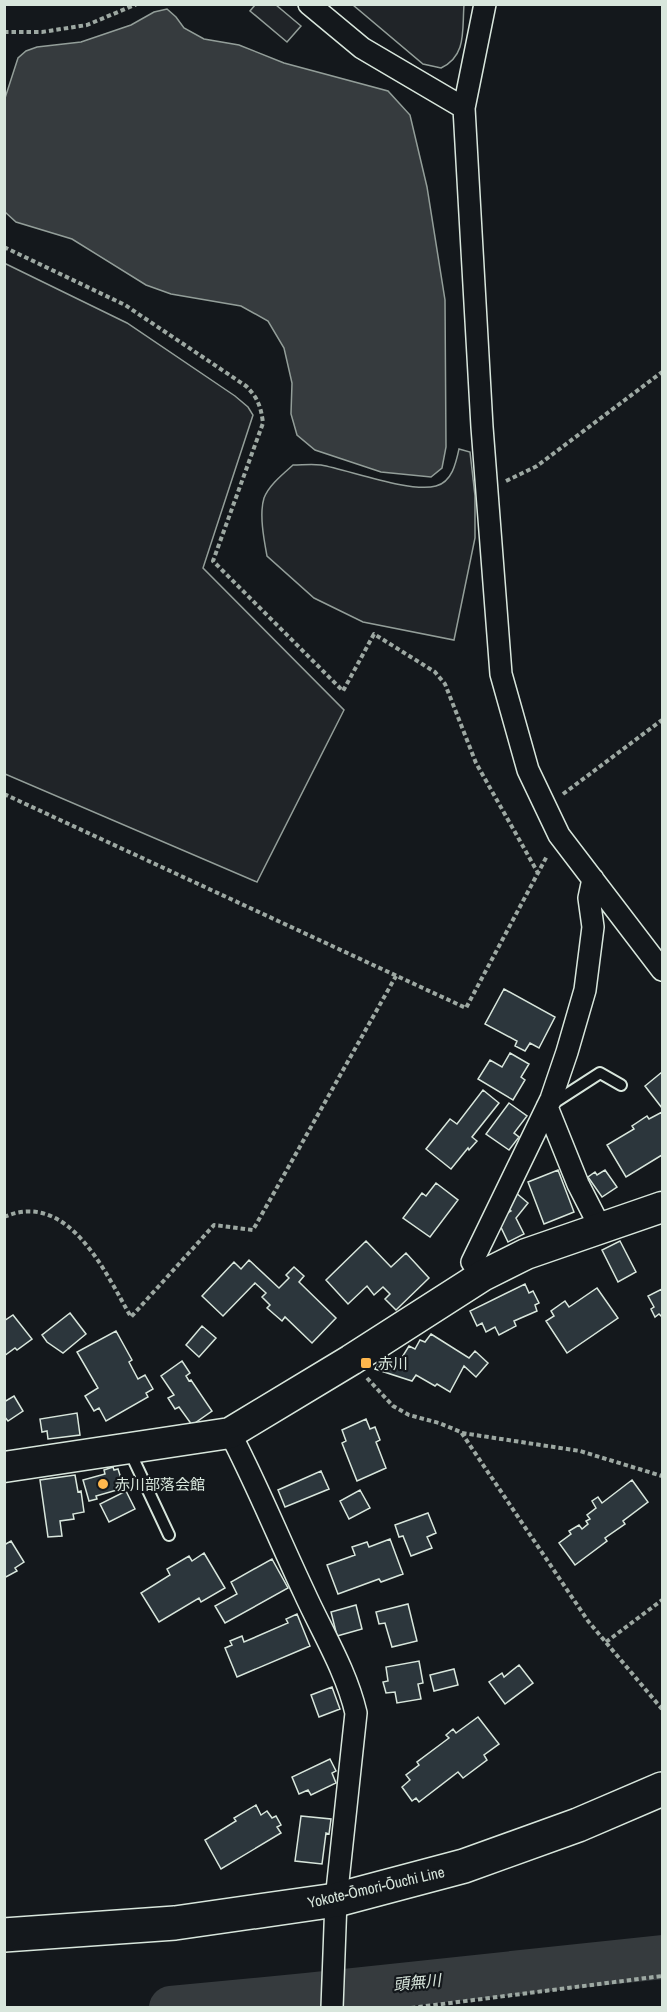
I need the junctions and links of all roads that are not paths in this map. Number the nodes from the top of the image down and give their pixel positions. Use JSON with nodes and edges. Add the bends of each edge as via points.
{"nodes":[{"id":1,"x":309,"y":4,"type":"edge"},
{"id":2,"x":485,"y":4,"type":"edge"},
{"id":3,"x":464,"y":108,"type":"junction"},
{"id":4,"x":593,"y":879,"type":"junction"},
{"id":5,"x":663,"y":970,"type":"edge"},
{"id":6,"x":621,"y":1085,"type":"dead end"},
{"id":7,"x":547,"y":1107,"type":"junction"},
{"id":8,"x":663,"y":1207,"type":"edge"},
{"id":9,"x":600,"y":1227,"type":"junction"},
{"id":10,"x":482,"y":1276,"type":"junction"},
{"id":11,"x":230,"y":1433,"type":"junction"},
{"id":12,"x":129,"y":1449,"type":"junction"},
{"id":13,"x":4,"y":1467,"type":"edge"},
{"id":14,"x":169,"y":1535,"type":"dead end"},
{"id":15,"x":663,"y":1789,"type":"edge"},
{"id":16,"x":336,"y":1900,"type":"junction"},
{"id":17,"x":4,"y":1935,"type":"edge"},
{"id":18,"x":332,"y":2007,"type":"edge"}],
"edges":[{"from":1,"to":3,"type":"street","via":[[362,48]]},
{"from":2,"to":3,"type":"street"},
{"from":3,"to":4,"type":"street","via":[[501,674],[528,770],[559,835]]},
{"from":4,"to":5,"type":"street"},
{"from":4,"to":7,"type":"street","via":[[589,898],[593,927],[585,990]]},
{"from":6,"to":7,"type":"lane","via":[[600,1073]]},
{"from":7,"to":9,"type":"street"},
{"from":7,"to":10,"type":"street","via":[[472,1262]]},
{"from":8,"to":9,"type":"street"},
{"from":9,"to":10,"type":"street","via":[[526,1254]]},
{"from":10,"to":11,"type":"street"},
{"from":11,"to":12,"type":"street"},
{"from":11,"to":16,"type":"street","via":[[338,1663],[356,1713]]},
{"from":12,"to":13,"type":"street"},
{"from":12,"to":14,"type":"lane"},
{"from":15,"to":16,"type":"main road","name":"Yokote-Ōmori-Ōuchi Line","via":[[464,1866]]},
{"from":16,"to":17,"type":"main road","name":"Yokote-Ōmori-Ōuchi Line","via":[[176,1923]]},
{"from":16,"to":18,"type":"street"}]}
